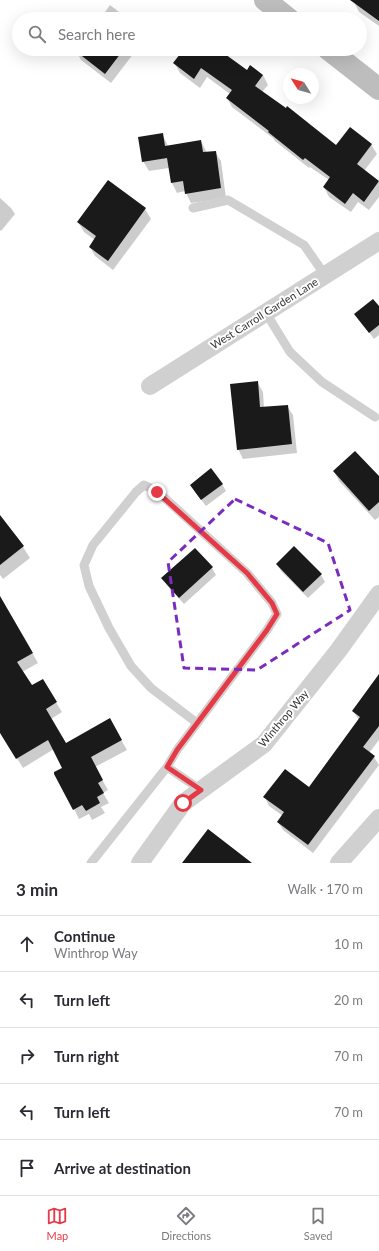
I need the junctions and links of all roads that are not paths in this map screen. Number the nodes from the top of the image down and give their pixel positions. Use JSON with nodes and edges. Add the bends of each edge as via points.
{"nodes":[{"id":1,"x":265,"y":0,"type":"edge"},
{"id":2,"x":281,"y":12,"type":"edge"},
{"id":3,"x":337,"y":56,"type":"edge"},
{"id":4,"x":379,"y":89,"type":"edge"},
{"id":5,"x":193,"y":208,"type":"dead end"},
{"id":6,"x":379,"y":240,"type":"edge"},
{"id":7,"x":325,"y":275,"type":"junction"},
{"id":8,"x":266,"y":313,"type":"junction"},
{"id":9,"x":150,"y":386,"type":"dead end"},
{"id":10,"x":375,"y":417,"type":"dead end"},
{"id":11,"x":379,"y":594,"type":"edge"},
{"id":12,"x":197,"y":723,"type":"junction"},
{"id":13,"x":167,"y":767,"type":"junction"},
{"id":14,"x":201,"y":790,"type":"junction"},
{"id":15,"x":379,"y":818,"type":"edge"},
{"id":16,"x":91,"y":863,"type":"edge"},
{"id":17,"x":140,"y":863,"type":"edge"},
{"id":18,"x":340,"y":863,"type":"edge"}],
"edges":[{"from":1,"to":2,"type":"main road"},
{"from":3,"to":4,"type":"main road"},
{"from":5,"to":7,"type":"lane","via":[[228,200],[304,245]]},
{"from":6,"to":7,"type":"street","name":"West Carroll Garden Lane"},
{"from":7,"to":8,"type":"street","name":"West Carroll Garden Lane"},
{"from":8,"to":9,"type":"street","name":"West Carroll Garden Lane"},
{"from":8,"to":10,"type":"lane","via":[[290,352],[322,382]]},
{"from":11,"to":14,"type":"street","name":"Winthrop Way","via":[[338,651],[264,744]]},
{"from":12,"to":12,"type":"lane","via":[[277,614],[272,603],[247,573],[157,492],[144,486],[136,492],[93,545],[84,564],[89,586],[131,666],[151,688]]},
{"from":12,"to":13,"type":"lane"},
{"from":13,"to":14,"type":"lane"},
{"from":13,"to":16,"type":"lane"},
{"from":14,"to":17,"type":"street","name":"Winthrop Way","via":[[183,803]]},
{"from":15,"to":18,"type":"street"}]}
